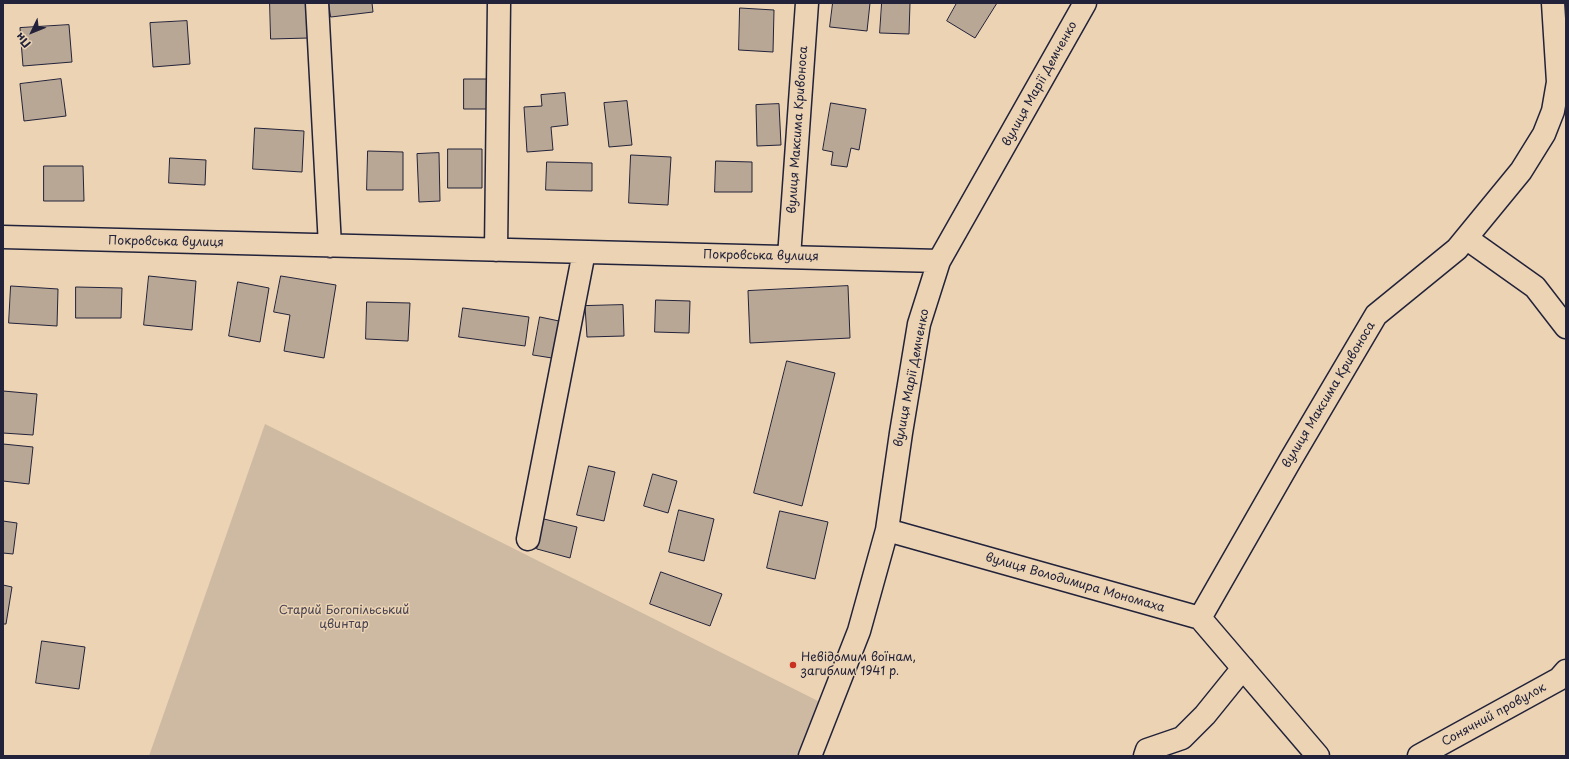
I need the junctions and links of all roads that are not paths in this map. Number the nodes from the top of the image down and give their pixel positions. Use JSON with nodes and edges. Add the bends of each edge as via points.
{"nodes":[{"id":1,"x":317,"y":3,"type":"edge"},
{"id":2,"x":500,"y":3,"type":"edge"},
{"id":3,"x":807,"y":3,"type":"edge"},
{"id":4,"x":1085,"y":3,"type":"edge"},
{"id":5,"x":1553,"y":3,"type":"edge"},
{"id":6,"x":3,"y":237,"type":"edge"},
{"id":7,"x":1466,"y":238,"type":"junction"},
{"id":8,"x":330,"y":246,"type":"junction"},
{"id":9,"x":496,"y":250,"type":"junction"},
{"id":10,"x":584,"y":252,"type":"junction"},
{"id":11,"x":789,"y":257,"type":"junction"},
{"id":12,"x":939,"y":261,"type":"junction"},
{"id":13,"x":1566,"y":327,"type":"edge"},
{"id":14,"x":887,"y":530,"type":"junction"},
{"id":15,"x":528,"y":539,"type":"dead end"},
{"id":16,"x":1200,"y":618,"type":"junction"},
{"id":17,"x":1243,"y":668,"type":"junction"},
{"id":18,"x":1566,"y":671,"type":"edge"},
{"id":19,"x":810,"y":756,"type":"edge"},
{"id":20,"x":1144,"y":756,"type":"edge"},
{"id":21,"x":1318,"y":756,"type":"edge"},
{"id":22,"x":1419,"y":756,"type":"edge"}],
"edges":[{"from":1,"to":8,"type":"street"},
{"from":2,"to":9,"type":"street"},
{"from":3,"to":11,"type":"street","name":"вулиця Максима Кривоноса"},
{"from":4,"to":12,"type":"street","name":"вулиця Марії Демченко"},
{"from":5,"to":7,"type":"street","name":"вулиця Максима Кривоноса","via":[[1558,82],[1553,111],[1544,134],[1521,171]]},
{"from":6,"to":8,"type":"street","name":"Покровська вулиця"},
{"from":7,"to":13,"type":"street","via":[[1535,287]]},
{"from":7,"to":16,"type":"street","name":"вулиця Максима Кривоноса","via":[[1457,249],[1376,315]]},
{"from":8,"to":9,"type":"street","name":"Покровська вулиця"},
{"from":9,"to":10,"type":"street","name":"Покровська вулиця"},
{"from":10,"to":11,"type":"street","name":"Покровська вулиця"},
{"from":10,"to":15,"type":"street"},
{"from":11,"to":12,"type":"street","name":"Покровська вулиця"},
{"from":12,"to":14,"type":"street","name":"вулиця Марії Демченко","via":[[919,324]]},
{"from":14,"to":16,"type":"street","name":"вулиця Володимира Мономаха"},
{"from":14,"to":19,"type":"street","name":"вулиця Марії Демченко","via":[[859,631]]},
{"from":16,"to":17,"type":"street"},
{"from":17,"to":20,"type":"street","via":[[1205,715],[1182,738],[1147,750]]},
{"from":17,"to":21,"type":"street"},
{"from":18,"to":22,"type":"street","name":"Сонячний провулок","via":[[1559,680]]}]}
